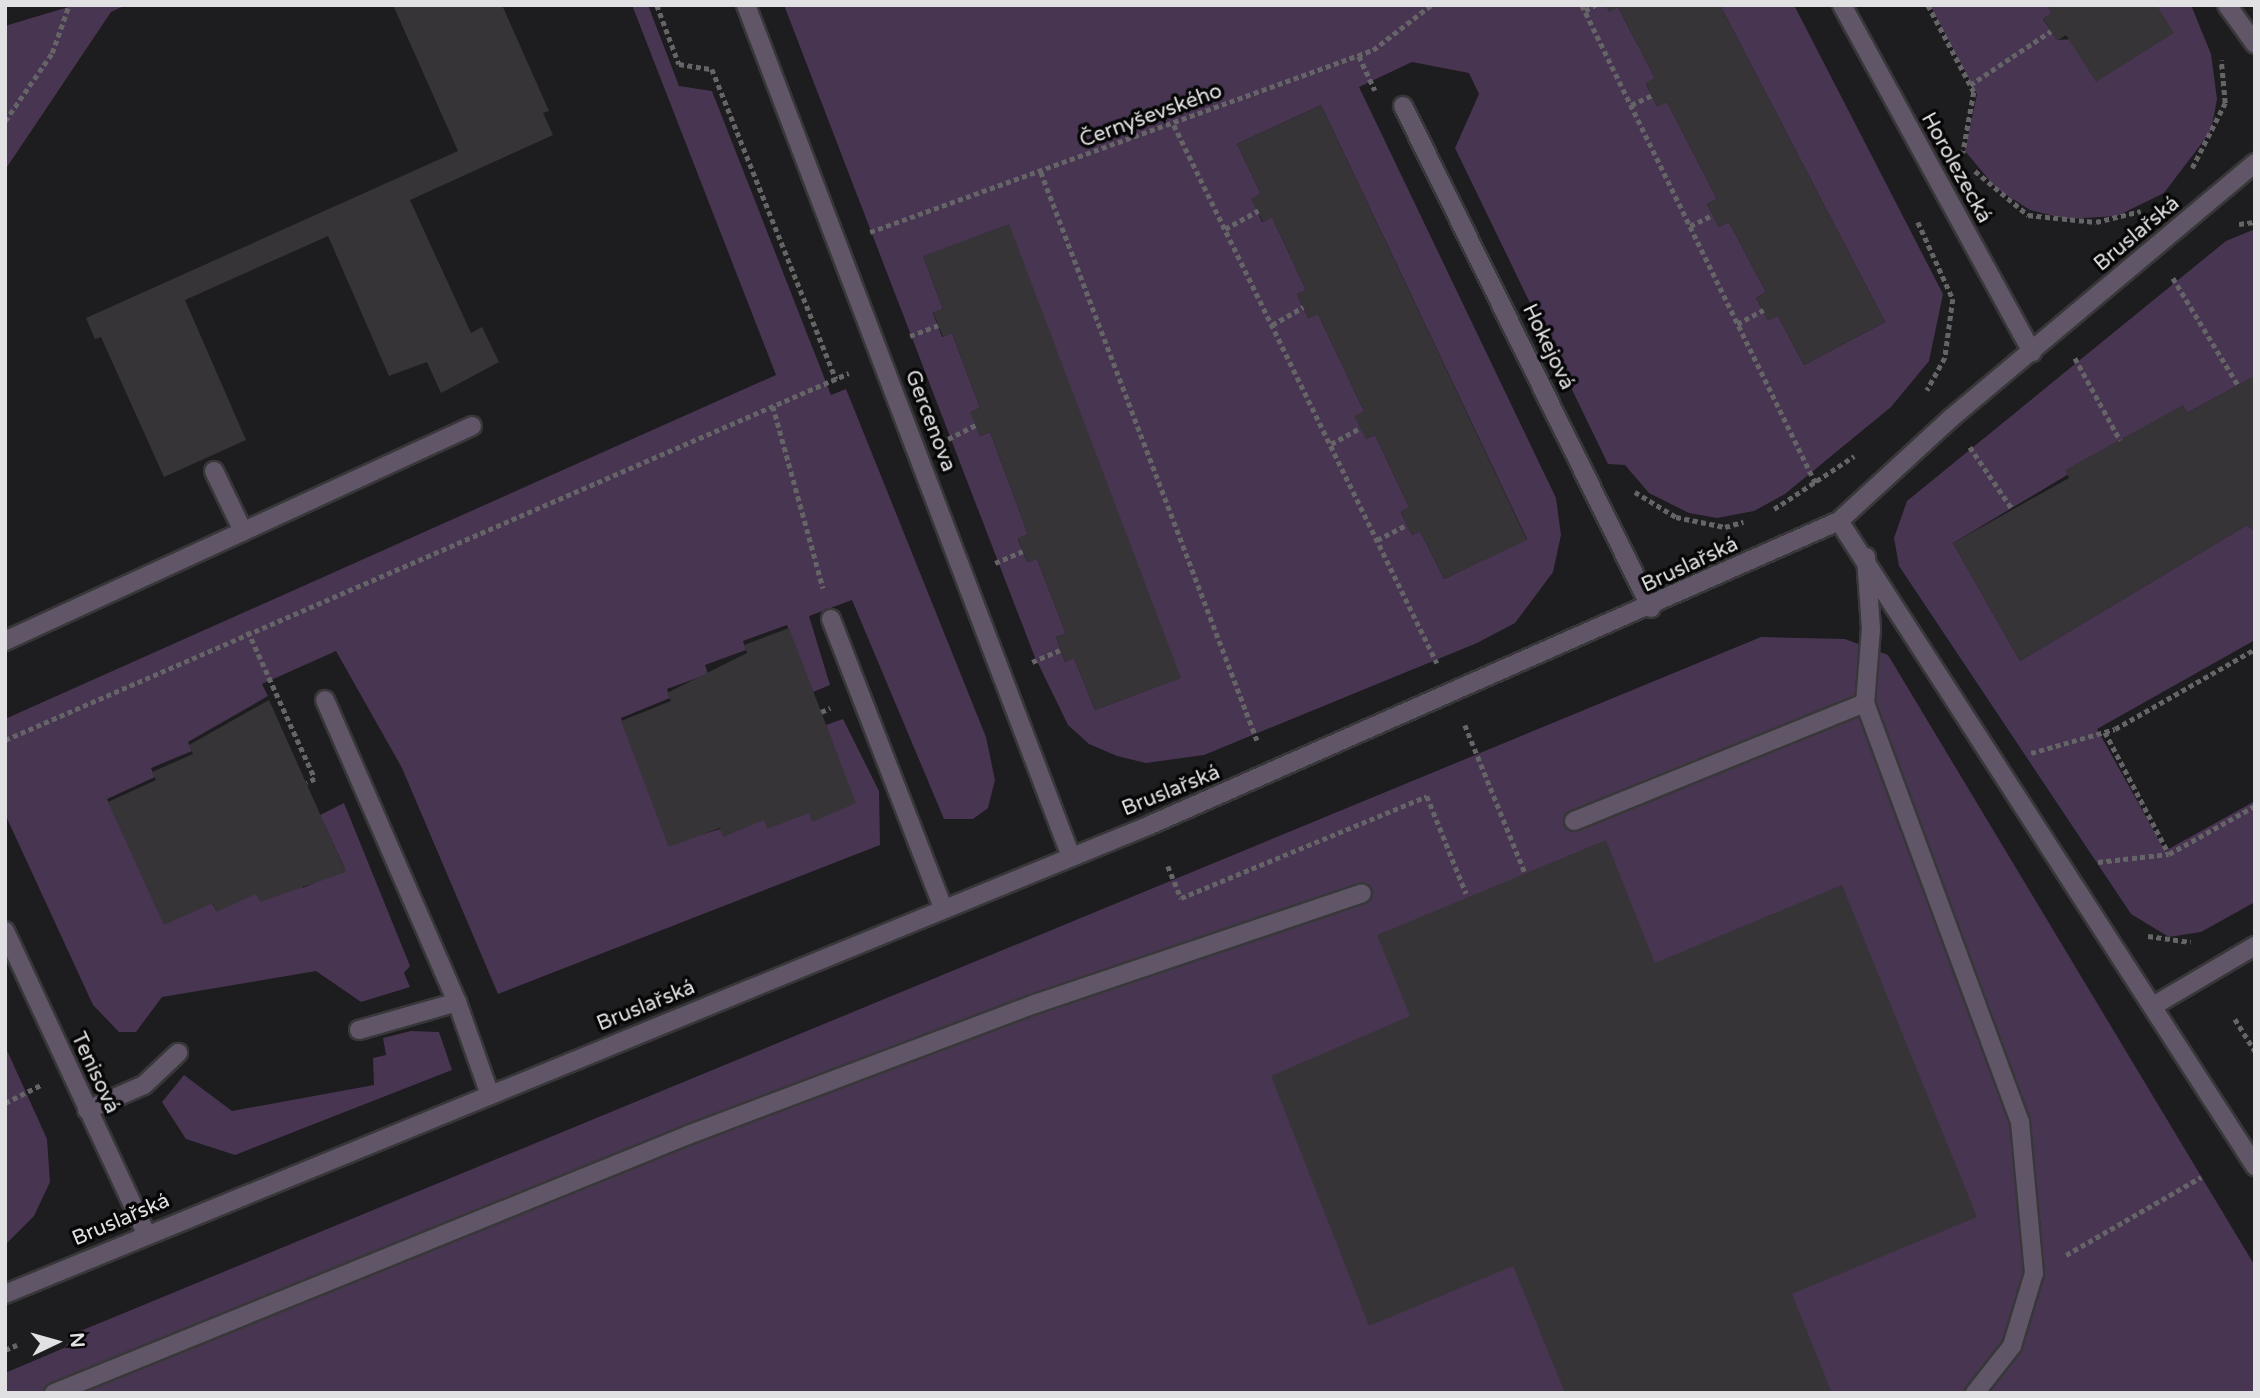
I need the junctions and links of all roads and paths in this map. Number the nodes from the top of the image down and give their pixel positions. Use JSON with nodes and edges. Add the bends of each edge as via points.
{"nodes":[{"id":1,"x":69,"y":5,"type":"edge"},
{"id":2,"x":657,"y":5,"type":"edge"},
{"id":3,"x":746,"y":5,"type":"edge"},
{"id":4,"x":1431,"y":5,"type":"edge"},
{"id":5,"x":1595,"y":5,"type":"edge"},
{"id":6,"x":1842,"y":5,"type":"edge"},
{"id":7,"x":1928,"y":5,"type":"edge"},
{"id":8,"x":2227,"y":5,"type":"edge"},
{"id":9,"x":1584,"y":8,"type":"edge"},
{"id":10,"x":2051,"y":31,"type":"dead end"},
{"id":11,"x":2255,"y":44,"type":"edge"},
{"id":12,"x":2218,"y":49,"type":"dead end"},
{"id":13,"x":1970,"y":85,"type":"junction"},
{"id":14,"x":1651,"y":95,"type":"dead end"},
{"id":15,"x":1631,"y":105,"type":"junction"},
{"id":16,"x":1403,"y":106,"type":"dead end"},
{"id":17,"x":5,"y":121,"type":"edge"},
{"id":18,"x":1174,"y":125,"type":"junction"},
{"id":19,"x":2255,"y":163,"type":"edge"},
{"id":20,"x":1041,"y":172,"type":"junction"},
{"id":21,"x":2183,"y":181,"type":"dead end"},
{"id":22,"x":2152,"y":208,"type":"dead end"},
{"id":23,"x":1258,"y":211,"type":"dead end"},
{"id":24,"x":1713,"y":215,"type":"dead end"},
{"id":25,"x":1915,"y":215,"type":"dead end"},
{"id":26,"x":1690,"y":226,"type":"junction"},
{"id":27,"x":1225,"y":229,"type":"junction"},
{"id":28,"x":869,"y":233,"type":"dead end"},
{"id":29,"x":2184,"y":269,"type":"dead end"},
{"id":30,"x":2173,"y":278,"type":"junction"},
{"id":31,"x":2163,"y":286,"type":"dead end"},
{"id":32,"x":1303,"y":307,"type":"dead end"},
{"id":33,"x":1762,"y":310,"type":"dead end"},
{"id":34,"x":938,"y":324,"type":"dead end"},
{"id":35,"x":1272,"y":324,"type":"junction"},
{"id":36,"x":1737,"y":324,"type":"junction"},
{"id":37,"x":908,"y":336,"type":"dead end"},
{"id":38,"x":2084,"y":350,"type":"dead end"},
{"id":39,"x":2032,"y":352,"type":"junction"},
{"id":40,"x":2075,"y":358,"type":"junction"},
{"id":41,"x":882,"y":360,"type":"junction"},
{"id":42,"x":2064,"y":367,"type":"dead end"},
{"id":43,"x":836,"y":379,"type":"junction"},
{"id":44,"x":2238,"y":385,"type":"dead end"},
{"id":45,"x":1923,"y":396,"type":"dead end"},
{"id":46,"x":773,"y":406,"type":"junction"},
{"id":47,"x":976,"y":425,"type":"dead end"},
{"id":48,"x":472,"y":426,"type":"dead end"},
{"id":49,"x":1360,"y":428,"type":"dead end"},
{"id":50,"x":1979,"y":436,"type":"dead end"},
{"id":51,"x":947,"y":439,"type":"dead end"},
{"id":52,"x":2120,"y":440,"type":"dead end"},
{"id":53,"x":1331,"y":444,"type":"junction"},
{"id":54,"x":1969,"y":445,"type":"junction"},
{"id":55,"x":1867,"y":446,"type":"dead end"},
{"id":56,"x":1959,"y":453,"type":"dead end"},
{"id":57,"x":214,"y":471,"type":"dead end"},
{"id":58,"x":1623,"y":483,"type":"dead end"},
{"id":59,"x":1816,"y":484,"type":"junction"},
{"id":60,"x":2013,"y":510,"type":"dead end"},
{"id":61,"x":1763,"y":514,"type":"dead end"},
{"id":62,"x":1754,"y":520,"type":"dead end"},
{"id":63,"x":1839,"y":521,"type":"junction"},
{"id":64,"x":1407,"y":525,"type":"dead end"},
{"id":65,"x":243,"y":531,"type":"junction"},
{"id":66,"x":1377,"y":540,"type":"junction"},
{"id":67,"x":1023,"y":551,"type":"dead end"},
{"id":68,"x":1867,"y":557,"type":"junction"},
{"id":69,"x":993,"y":564,"type":"dead end"},
{"id":70,"x":1651,"y":608,"type":"junction"},
{"id":71,"x":831,"y":619,"type":"joint"},
{"id":72,"x":248,"y":631,"type":"junction"},
{"id":73,"x":5,"y":641,"type":"edge"},
{"id":74,"x":2255,"y":649,"type":"edge"},
{"id":75,"x":1060,"y":650,"type":"dead end"},
{"id":76,"x":1031,"y":662,"type":"dead end"},
{"id":77,"x":1453,"y":696,"type":"junction"},
{"id":78,"x":325,"y":700,"type":"dead end"},
{"id":79,"x":1865,"y":703,"type":"junction"},
{"id":80,"x":2105,"y":732,"type":"junction"},
{"id":81,"x":5,"y":740,"type":"edge"},
{"id":82,"x":1260,"y":746,"type":"dead end"},
{"id":83,"x":2027,"y":754,"type":"dead end"},
{"id":84,"x":306,"y":783,"type":"dead end"},
{"id":85,"x":2255,"y":806,"type":"edge"},
{"id":86,"x":1574,"y":821,"type":"dead end"},
{"id":87,"x":1070,"y":854,"type":"junction"},
{"id":88,"x":2169,"y":855,"type":"junction"},
{"id":89,"x":1168,"y":866,"type":"dead end"},
{"id":90,"x":2095,"y":872,"type":"dead end"},
{"id":91,"x":1525,"y":873,"type":"dead end"},
{"id":92,"x":1362,"y":893,"type":"dead end"},
{"id":93,"x":1466,"y":893,"type":"dead end"},
{"id":94,"x":943,"y":908,"type":"junction"},
{"id":95,"x":5,"y":931,"type":"edge"},
{"id":96,"x":2144,"y":934,"type":"dead end"},
{"id":97,"x":2196,"y":942,"type":"dead end"},
{"id":98,"x":2255,"y":946,"type":"edge"},
{"id":99,"x":457,"y":1002,"type":"junction"},
{"id":100,"x":2153,"y":1006,"type":"junction"},
{"id":101,"x":2235,"y":1019,"type":"dead end"},
{"id":102,"x":359,"y":1030,"type":"dead end"},
{"id":103,"x":2255,"y":1051,"type":"edge"},
{"id":104,"x":178,"y":1053,"type":"dead end"},
{"id":105,"x":41,"y":1085,"type":"dead end"},
{"id":106,"x":490,"y":1095,"type":"junction"},
{"id":107,"x":5,"y":1103,"type":"edge"},
{"id":108,"x":87,"y":1110,"type":"junction"},
{"id":109,"x":2255,"y":1166,"type":"edge"},
{"id":110,"x":2202,"y":1177,"type":"dead end"},
{"id":111,"x":146,"y":1233,"type":"junction"},
{"id":112,"x":2035,"y":1273,"type":"junction"},
{"id":113,"x":5,"y":1294,"type":"edge"},
{"id":114,"x":17,"y":1345,"type":"dead end"},
{"id":115,"x":5,"y":1350,"type":"edge"},
{"id":116,"x":54,"y":1393,"type":"edge"},
{"id":117,"x":1975,"y":1393,"type":"edge"}],
"edges":[{"from":1,"to":17,"type":"path","via":[[52,53]]},
{"from":2,"to":43,"type":"path","via":[[679,64],[712,69]]},
{"from":3,"to":41,"type":"street","name":"Gercenova"},
{"from":4,"to":18,"type":"path","name":"Černyševského","via":[[1373,50]]},
{"from":5,"to":9,"type":"path"},
{"from":6,"to":39,"type":"street","name":"Horolezecká"},
{"from":7,"to":13,"type":"path"},
{"from":8,"to":11,"type":"street"},
{"from":9,"to":15,"type":"path"},
{"from":10,"to":13,"type":"path"},
{"from":12,"to":21,"type":"path","via":[[2225,103],[2211,141]]},
{"from":13,"to":22,"type":"path","via":[[1962,156],[1996,193],[2028,215],[2096,222]]},
{"from":14,"to":15,"type":"path"},
{"from":15,"to":26,"type":"path"},
{"from":16,"to":70,"type":"street","name":"Hokejová"},
{"from":18,"to":20,"type":"path","name":"Černyševského"},
{"from":18,"to":27,"type":"path"},
{"from":19,"to":39,"type":"street","name":"Bruslařská"},
{"from":20,"to":28,"type":"path","name":"Černyševského"},
{"from":20,"to":82,"type":"path"},
{"from":23,"to":27,"type":"path"},
{"from":24,"to":26,"type":"path"},
{"from":25,"to":45,"type":"path","via":[[1952,299],[1945,358]]},
{"from":26,"to":36,"type":"path"},
{"from":27,"to":35,"type":"path"},
{"from":29,"to":30,"type":"path"},
{"from":30,"to":31,"type":"path"},
{"from":30,"to":44,"type":"path"},
{"from":32,"to":35,"type":"path"},
{"from":33,"to":36,"type":"path"},
{"from":34,"to":37,"type":"path"},
{"from":35,"to":53,"type":"path"},
{"from":36,"to":59,"type":"path"},
{"from":38,"to":40,"type":"path"},
{"from":39,"to":63,"type":"street","name":"Bruslařská"},
{"from":40,"to":42,"type":"path"},
{"from":40,"to":52,"type":"path"},
{"from":41,"to":43,"type":"path"},
{"from":41,"to":87,"type":"street","name":"Gercenova"},
{"from":43,"to":46,"type":"path"},
{"from":46,"to":71,"type":"path"},
{"from":46,"to":72,"type":"path"},
{"from":47,"to":51,"type":"path"},
{"from":48,"to":65,"type":"street"},
{"from":49,"to":53,"type":"path"},
{"from":50,"to":54,"type":"path"},
{"from":53,"to":66,"type":"path"},
{"from":54,"to":56,"type":"path"},
{"from":54,"to":60,"type":"path"},
{"from":55,"to":59,"type":"path"},
{"from":57,"to":65,"type":"street"},
{"from":58,"to":62,"type":"path","via":[[1676,517],[1725,527]]},
{"from":59,"to":61,"type":"path"},
{"from":63,"to":68,"type":"street"},
{"from":63,"to":70,"type":"street","name":"Bruslařská"},
{"from":64,"to":66,"type":"path"},
{"from":65,"to":73,"type":"street"},
{"from":66,"to":77,"type":"path"},
{"from":67,"to":69,"type":"path"},
{"from":68,"to":79,"type":"street","via":[[1871,629]]},
{"from":68,"to":100,"type":"street"},
{"from":70,"to":77,"type":"street","name":"Bruslařská"},
{"from":71,"to":94,"type":"street"},
{"from":72,"to":81,"type":"path"},
{"from":72,"to":84,"type":"path","via":[[315,779]]},
{"from":74,"to":80,"type":"path"},
{"from":75,"to":76,"type":"path"},
{"from":77,"to":87,"type":"street","name":"Bruslařská"},
{"from":77,"to":91,"type":"path"},
{"from":78,"to":99,"type":"street"},
{"from":79,"to":86,"type":"street"},
{"from":79,"to":112,"type":"street","via":[[2021,1122]]},
{"from":80,"to":83,"type":"path"},
{"from":80,"to":88,"type":"path"},
{"from":85,"to":88,"type":"path"},
{"from":87,"to":94,"type":"street","name":"Bruslařská"},
{"from":88,"to":90,"type":"path","via":[[2090,862]]},
{"from":89,"to":93,"type":"path","via":[[1181,898],[1427,796]]},
{"from":92,"to":116,"type":"street","via":[[1035,1004],[688,1135]]},
{"from":94,"to":106,"type":"street","name":"Bruslařská"},
{"from":95,"to":108,"type":"street","name":"Tenisová"},
{"from":96,"to":97,"type":"path"},
{"from":98,"to":100,"type":"street"},
{"from":99,"to":102,"type":"street"},
{"from":99,"to":106,"type":"street"},
{"from":100,"to":109,"type":"street"},
{"from":101,"to":103,"type":"path"},
{"from":104,"to":108,"type":"street","via":[[144,1085]]},
{"from":105,"to":107,"type":"path"},
{"from":106,"to":111,"type":"street","name":"Bruslařská"},
{"from":108,"to":111,"type":"street","name":"Tenisová"},
{"from":110,"to":112,"type":"path"},
{"from":111,"to":113,"type":"street","name":"Bruslařská"},
{"from":112,"to":117,"type":"street","via":[[2012,1346]]},
{"from":114,"to":115,"type":"path"}]}
